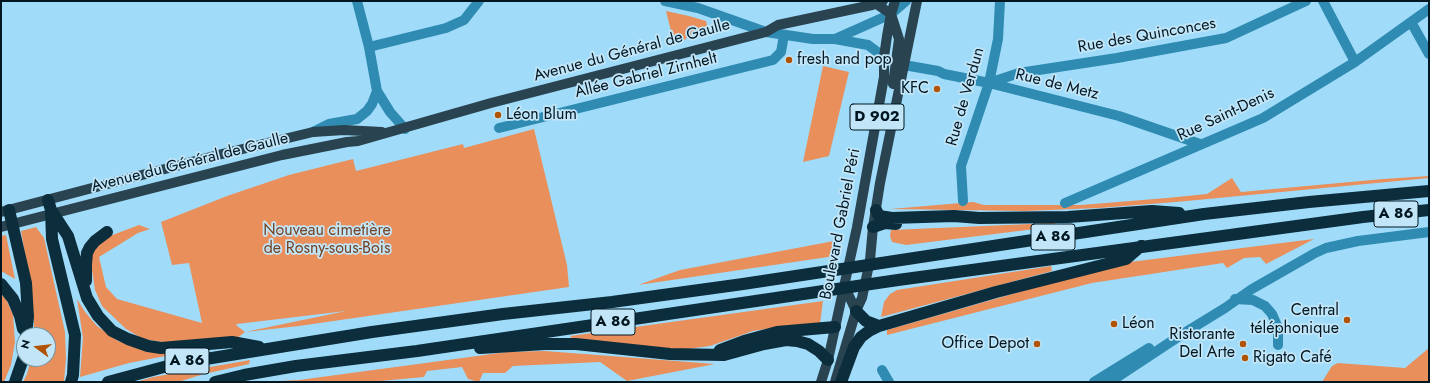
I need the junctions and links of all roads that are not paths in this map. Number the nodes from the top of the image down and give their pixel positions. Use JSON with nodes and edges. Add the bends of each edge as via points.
{"nodes":[{"id":1,"x":357,"y":1,"type":"edge"},
{"id":2,"x":479,"y":1,"type":"edge"},
{"id":3,"x":665,"y":1,"type":"edge"},
{"id":4,"x":896,"y":1,"type":"edge"},
{"id":5,"x":906,"y":1,"type":"edge"},
{"id":6,"x":917,"y":1,"type":"edge"},
{"id":7,"x":1000,"y":1,"type":"edge"},
{"id":8,"x":1306,"y":1,"type":"edge"},
{"id":9,"x":1323,"y":1,"type":"edge"},
{"id":10,"x":879,"y":2,"type":"edge"},
{"id":11,"x":700,"y":4,"type":"edge"},
{"id":12,"x":1429,"y":9,"type":"edge"},
{"id":13,"x":891,"y":14,"type":"junction"},
{"id":14,"x":1411,"y":22,"type":"junction"},
{"id":15,"x":766,"y":32,"type":"junction"},
{"id":16,"x":784,"y":35,"type":"junction"},
{"id":17,"x":835,"y":38,"type":"junction"},
{"id":18,"x":369,"y":47,"type":"junction"},
{"id":19,"x":1429,"y":54,"type":"edge"},
{"id":20,"x":884,"y":57,"type":"junction"},
{"id":21,"x":1355,"y":62,"type":"junction"},
{"id":22,"x":904,"y":65,"type":"junction"},
{"id":23,"x":989,"y":83,"type":"junction"},
{"id":24,"x":377,"y":91,"type":"junction"},
{"id":25,"x":499,"y":128,"type":"dead end"},
{"id":26,"x":405,"y":129,"type":"junction"},
{"id":27,"x":312,"y":132,"type":"junction"},
{"id":28,"x":388,"y":133,"type":"junction"},
{"id":29,"x":1200,"y":144,"type":"junction"},
{"id":30,"x":884,"y":159,"type":"junction"},
{"id":31,"x":1429,"y":191,"type":"edge"},
{"id":32,"x":962,"y":201,"type":"dead end"},
{"id":33,"x":1065,"y":203,"type":"dead end"},
{"id":34,"x":50,"y":205,"type":"junction"},
{"id":35,"x":876,"y":210,"type":"junction"},
{"id":36,"x":1429,"y":210,"type":"edge"},
{"id":37,"x":5,"y":211,"type":"edge"},
{"id":38,"x":1204,"y":214,"type":"junction"},
{"id":39,"x":979,"y":218,"type":"junction"},
{"id":40,"x":1,"y":227,"type":"edge"},
{"id":41,"x":873,"y":227,"type":"junction"},
{"id":42,"x":107,"y":232,"type":"dead end"},
{"id":43,"x":1429,"y":232,"type":"edge"},
{"id":44,"x":854,"y":237,"type":"junction"},
{"id":45,"x":1141,"y":246,"type":"junction"},
{"id":46,"x":1,"y":284,"type":"edge"},
{"id":47,"x":844,"y":285,"type":"junction"},
{"id":48,"x":87,"y":298,"type":"junction"},
{"id":49,"x":1237,"y":298,"type":"junction"},
{"id":50,"x":856,"y":311,"type":"junction"},
{"id":51,"x":835,"y":326,"type":"junction"},
{"id":52,"x":879,"y":326,"type":"junction"},
{"id":53,"x":23,"y":327,"type":"edge"},
{"id":54,"x":26,"y":327,"type":"edge"},
{"id":55,"x":1278,"y":344,"type":"dead end"},
{"id":56,"x":268,"y":349,"type":"junction"},
{"id":57,"x":417,"y":351,"type":"junction"},
{"id":58,"x":708,"y":355,"type":"junction"},
{"id":59,"x":828,"y":360,"type":"junction"},
{"id":60,"x":20,"y":367,"type":"edge"},
{"id":61,"x":882,"y":370,"type":"dead end"},
{"id":62,"x":1118,"y":379,"type":"edge"},
{"id":63,"x":15,"y":382,"type":"edge"},
{"id":64,"x":71,"y":382,"type":"edge"},
{"id":65,"x":108,"y":382,"type":"edge"},
{"id":66,"x":215,"y":382,"type":"edge"},
{"id":67,"x":821,"y":382,"type":"edge"},
{"id":68,"x":835,"y":382,"type":"edge"},
{"id":69,"x":841,"y":382,"type":"edge"},
{"id":70,"x":889,"y":382,"type":"edge"},
{"id":71,"x":1094,"y":382,"type":"edge"},
{"id":72,"x":1110,"y":382,"type":"edge"}],
"edges":[{"from":1,"to":18,"type":"street"},
{"from":2,"to":18,"type":"street","via":[[464,20],[446,28]]},
{"from":3,"to":11,"type":"street"},
{"from":4,"to":13,"type":"main road","name":"Boulevard Gabriel Péri","number":"D 902"},
{"from":5,"to":13,"type":"street"},
{"from":6,"to":22,"type":"main road","name":"Boulevard Gabriel Péri","number":"D 902"},
{"from":7,"to":23,"type":"street","name":"Rue de Verdun","via":[[998,39]]},
{"from":8,"to":23,"type":"street","name":"Rue des Quinconces","via":[[1226,38],[1020,73]]},
{"from":9,"to":21,"type":"street"},
{"from":10,"to":13,"type":"main road"},
{"from":10,"to":15,"type":"main road","name":"Avenue du Général de Gaulle","via":[[778,25]]},
{"from":11,"to":15,"type":"street"},
{"from":12,"to":14,"type":"street","name":"Rue Saint-Denis"},
{"from":13,"to":17,"type":"street"},
{"from":13,"to":20,"type":"main road","name":"Boulevard Gabriel Péri","number":"D 902"},
{"from":13,"to":30,"type":"main road","via":[[899,39],[884,142]]},
{"from":14,"to":19,"type":"street"},
{"from":14,"to":21,"type":"street","name":"Rue Saint-Denis"},
{"from":15,"to":16,"type":"street"},
{"from":15,"to":26,"type":"main road","name":"Avenue du Général de Gaulle","via":[[491,103]]},
{"from":16,"to":17,"type":"street","via":[[813,39]]},
{"from":16,"to":25,"type":"street","name":"Allée Gabriel Zirnhelt","via":[[781,52],[773,60]]},
{"from":17,"to":20,"type":"street","via":[[868,45]]},
{"from":18,"to":24,"type":"street"},
{"from":20,"to":44,"type":"main road","name":"Boulevard Gabriel Péri","number":"D 902","via":[[884,77]]},
{"from":21,"to":29,"type":"street","name":"Rue Saint-Denis","via":[[1262,118]]},
{"from":22,"to":23,"type":"street","name":"Rue de Metz"},
{"from":22,"to":30,"type":"main road","name":"Boulevard Gabriel Péri","number":"D 902"},
{"from":23,"to":29,"type":"street","name":"Rue de Metz","via":[[1119,116]]},
{"from":23,"to":32,"type":"street","name":"Rue de Verdun","via":[[961,166]]},
{"from":24,"to":26,"type":"street"},
{"from":24,"to":27,"type":"street","via":[[372,104],[357,119],[329,124]]},
{"from":26,"to":28,"type":"main road","name":"Avenue du Général de Gaulle"},
{"from":27,"to":28,"type":"main road","name":"Avenue du Général de Gaulle","via":[[368,130]]},
{"from":27,"to":34,"type":"main road","name":"Avenue du Général de Gaulle","via":[[222,154]]},
{"from":28,"to":40,"type":"main road","name":"Avenue du Général de Gaulle","via":[[282,155]]},
{"from":29,"to":33,"type":"street","name":"Rue Saint-Denis"},
{"from":30,"to":35,"type":"main road","name":"Boulevard Gabriel Péri","number":"D 902"},
{"from":31,"to":38,"type":"highway","number":"A 86"},
{"from":34,"to":37,"type":"main road","name":"Avenue du Général de Gaulle"},
{"from":34,"to":48,"type":"highway","via":[[68,236]]},
{"from":34,"to":64,"type":"highway","via":[[52,239],[75,335]]},
{"from":35,"to":39,"type":"highway","via":[[879,216],[892,218]]},
{"from":35,"to":41,"type":"main road","name":"Boulevard Gabriel Péri","number":"D 902"},
{"from":36,"to":45,"type":"highway","number":"A 86"},
{"from":37,"to":54,"type":"highway","via":[[26,282]]},
{"from":38,"to":39,"type":"highway","via":[[1152,211],[1068,217]]},
{"from":38,"to":56,"type":"highway","number":"A 86","via":[[612,302],[503,314]]},
{"from":39,"to":41,"type":"highway","via":[[954,223],[885,223]]},
{"from":41,"to":44,"type":"main road"},
{"from":41,"to":50,"type":"main road","name":"Boulevard Gabriel Péri","number":"D 902","via":[[870,260],[862,298]]},
{"from":42,"to":48,"type":"highway","via":[[95,241],[87,253]]},
{"from":43,"to":49,"type":"street","via":[[1358,241],[1326,248]]},
{"from":44,"to":47,"type":"main road","name":"Boulevard Gabriel Péri","number":"D 902"},
{"from":45,"to":52,"type":"highway","via":[[1126,259],[996,292]]},
{"from":45,"to":57,"type":"highway","number":"A 86"},
{"from":46,"to":53,"type":"highway","via":[[13,299]]},
{"from":47,"to":50,"type":"main road"},
{"from":47,"to":51,"type":"main road","name":"Boulevard Gabriel Péri","number":"D 902"},
{"from":48,"to":56,"type":"highway","via":[[98,316],[112,331],[128,340],[148,346],[161,348],[232,342]]},
{"from":49,"to":55,"type":"street","via":[[1260,302],[1272,314],[1278,328]]},
{"from":49,"to":62,"type":"street"},
{"from":49,"to":71,"type":"street","via":[[1222,304]]},
{"from":50,"to":51,"type":"main road"},
{"from":50,"to":52,"type":"highway","via":[[866,321]]},
{"from":50,"to":68,"type":"main road","name":"Boulevard Gabriel Péri","number":"D 902"},
{"from":51,"to":58,"type":"highway","via":[[766,334]]},
{"from":51,"to":59,"type":"main road","name":"Boulevard Gabriel Péri","number":"D 902"},
{"from":52,"to":69,"type":"highway","via":[[861,337]]},
{"from":56,"to":65,"type":"highway","number":"A 86","via":[[174,364]]},
{"from":57,"to":58,"type":"highway","via":[[576,344],[670,354]]},
{"from":57,"to":66,"type":"highway","number":"A 86","via":[[296,366]]},
{"from":58,"to":59,"type":"highway","via":[[724,355],[786,340],[808,344]]},
{"from":59,"to":67,"type":"main road","name":"Boulevard Gabriel Péri","number":"D 902"},
{"from":60,"to":63,"type":"highway"},
{"from":61,"to":70,"type":"street"},
{"from":62,"to":72,"type":"street"}]}
